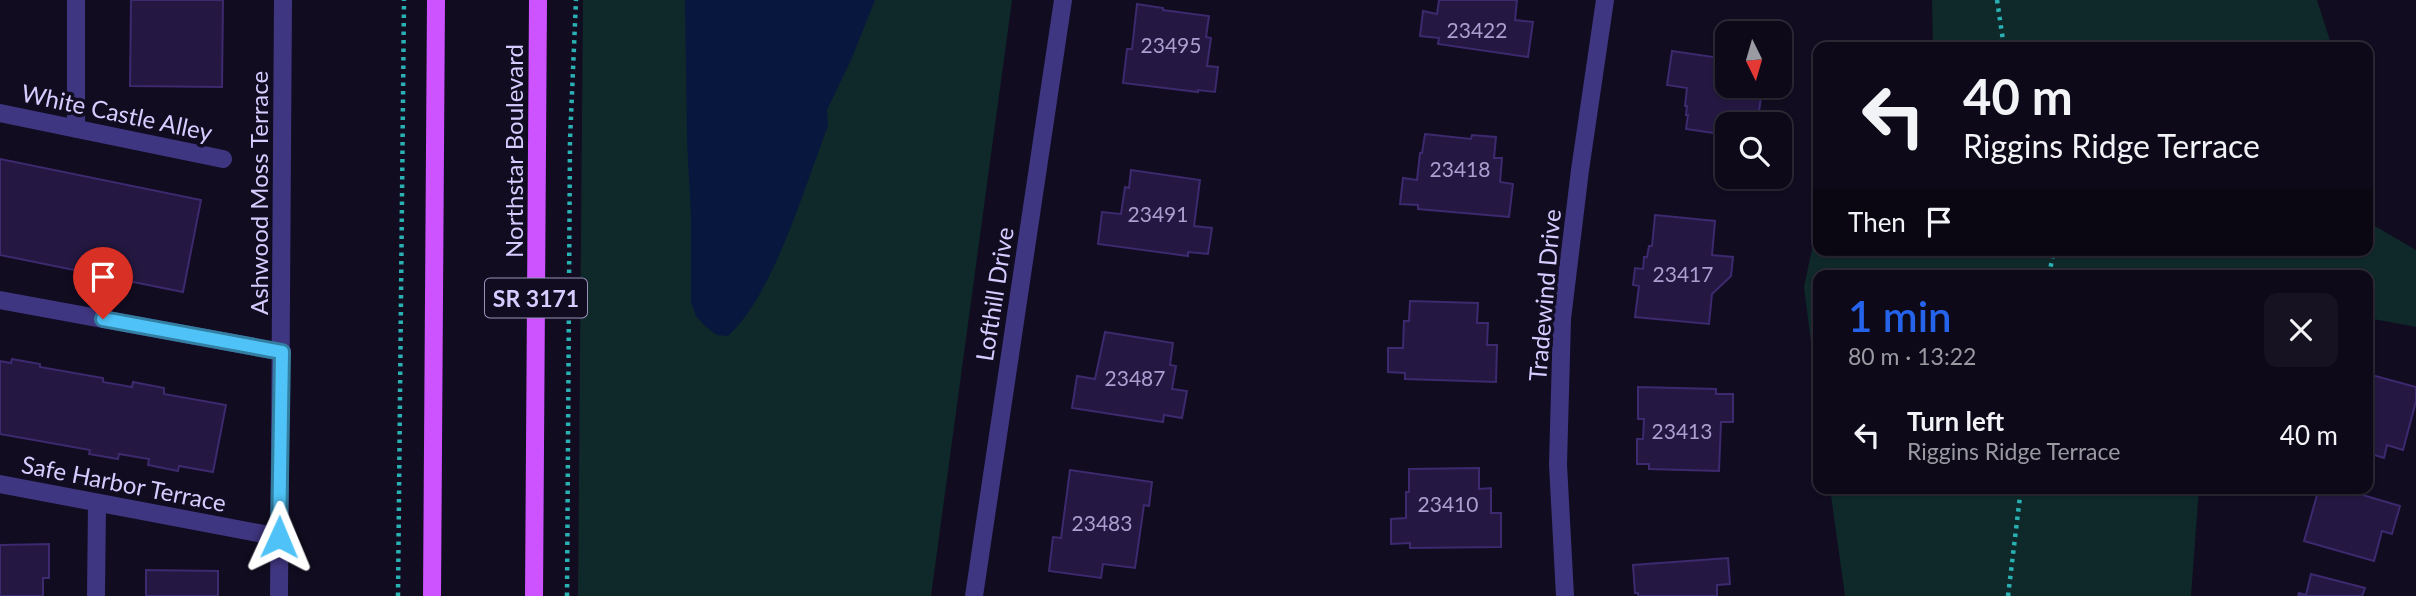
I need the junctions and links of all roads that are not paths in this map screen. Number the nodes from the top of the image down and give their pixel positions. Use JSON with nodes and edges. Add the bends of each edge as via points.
{"nodes":[{"id":1,"x":76,"y":0,"type":"edge"},
{"id":2,"x":283,"y":0,"type":"edge"},
{"id":3,"x":436,"y":0,"type":"edge"},
{"id":4,"x":538,"y":0,"type":"edge"},
{"id":5,"x":1063,"y":0,"type":"edge"},
{"id":6,"x":1605,"y":0,"type":"edge"},
{"id":7,"x":0,"y":113,"type":"edge"},
{"id":8,"x":76,"y":129,"type":"junction"},
{"id":9,"x":223,"y":159,"type":"dead end"},
{"id":10,"x":0,"y":300,"type":"edge"},
{"id":11,"x":282,"y":352,"type":"junction"},
{"id":12,"x":0,"y":484,"type":"edge"},
{"id":13,"x":97,"y":503,"type":"junction"},
{"id":14,"x":279,"y":537,"type":"junction"},
{"id":15,"x":96,"y":596,"type":"edge"},
{"id":16,"x":279,"y":596,"type":"edge"},
{"id":17,"x":432,"y":596,"type":"edge"},
{"id":18,"x":534,"y":596,"type":"edge"},
{"id":19,"x":974,"y":596,"type":"edge"},
{"id":20,"x":1565,"y":596,"type":"edge"}],
"edges":[{"from":1,"to":8,"type":"street"},
{"from":2,"to":11,"type":"street","name":"Ashwood Moss Terrace"},
{"from":3,"to":17,"type":"main road"},
{"from":4,"to":18,"type":"main road","name":"Northstar Boulevard","number":"SR 3171"},
{"from":5,"to":19,"type":"street","name":"Lofthill Drive"},
{"from":6,"to":20,"type":"street","name":"Tradewind Drive","via":[[1562,319],[1558,464]]},
{"from":7,"to":8,"type":"street","name":"White Castle Alley"},
{"from":8,"to":9,"type":"street","name":"White Castle Alley"},
{"from":10,"to":11,"type":"street"},
{"from":11,"to":14,"type":"street","name":"Ashwood Moss Terrace"},
{"from":12,"to":13,"type":"street","name":"Safe Harbor Terrace"},
{"from":13,"to":14,"type":"street","name":"Safe Harbor Terrace"},
{"from":13,"to":15,"type":"street"},
{"from":14,"to":16,"type":"street","name":"Ashwood Moss Terrace"}]}
